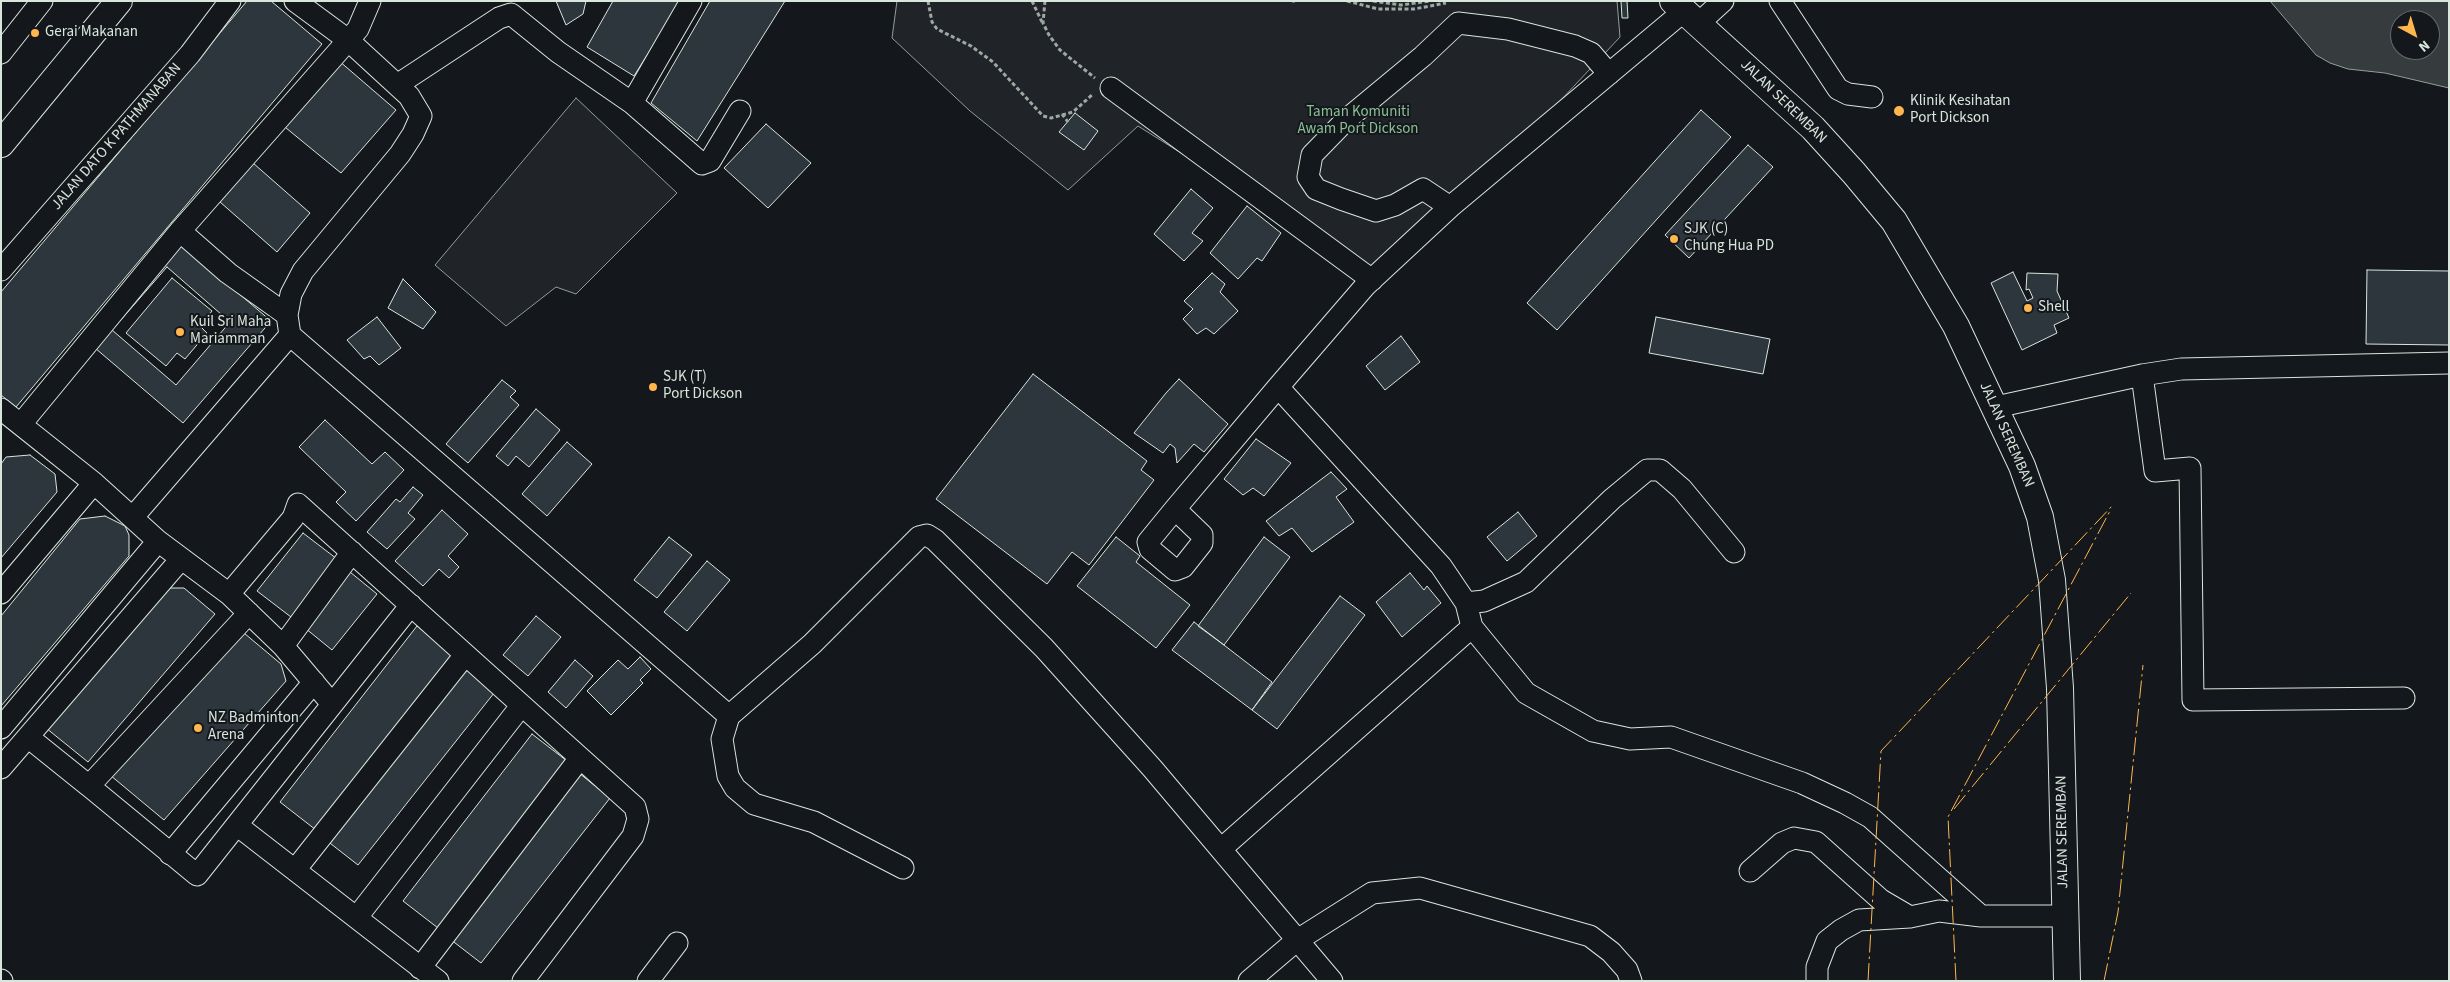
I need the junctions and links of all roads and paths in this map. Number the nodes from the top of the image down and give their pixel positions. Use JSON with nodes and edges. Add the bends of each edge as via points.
{"nodes":[{"id":1,"x":42,"y":1,"type":"edge"},
{"id":2,"x":119,"y":1,"type":"edge"},
{"id":3,"x":230,"y":1,"type":"edge"},
{"id":4,"x":295,"y":1,"type":"edge"},
{"id":5,"x":370,"y":1,"type":"edge"},
{"id":6,"x":691,"y":1,"type":"edge"},
{"id":7,"x":928,"y":1,"type":"edge"},
{"id":8,"x":1032,"y":1,"type":"edge"},
{"id":9,"x":1045,"y":1,"type":"edge"},
{"id":10,"x":1347,"y":1,"type":"edge"},
{"id":11,"x":1372,"y":1,"type":"edge"},
{"id":12,"x":1430,"y":1,"type":"edge"},
{"id":13,"x":1723,"y":1,"type":"edge"},
{"id":14,"x":1780,"y":1,"type":"edge"},
{"id":15,"x":1446,"y":4,"type":"dead end"},
{"id":16,"x":516,"y":8,"type":"edge"},
{"id":17,"x":1685,"y":12,"type":"edge"},
{"id":18,"x":1042,"y":23,"type":"junction"},
{"id":19,"x":348,"y":40,"type":"junction"},
{"id":20,"x":1,"y":53,"type":"edge"},
{"id":21,"x":1609,"y":74,"type":"junction"},
{"id":22,"x":397,"y":85,"type":"junction"},
{"id":23,"x":1102,"y":87,"type":"junction"},
{"id":24,"x":1872,"y":97,"type":"dead end"},
{"id":25,"x":632,"y":103,"type":"junction"},
{"id":26,"x":740,"y":111,"type":"dead end"},
{"id":27,"x":1062,"y":114,"type":"junction"},
{"id":28,"x":1068,"y":122,"type":"dead end"},
{"id":29,"x":1,"y":144,"type":"edge"},
{"id":30,"x":1450,"y":207,"type":"junction"},
{"id":31,"x":180,"y":231,"type":"junction"},
{"id":32,"x":1,"y":270,"type":"edge"},
{"id":33,"x":1372,"y":280,"type":"junction"},
{"id":34,"x":288,"y":325,"type":"junction"},
{"id":35,"x":2449,"y":363,"type":"edge"},
{"id":36,"x":2142,"y":375,"type":"junction"},
{"id":37,"x":1278,"y":387,"type":"junction"},
{"id":38,"x":1996,"y":407,"type":"junction"},
{"id":39,"x":1,"y":409,"type":"edge"},
{"id":40,"x":21,"y":424,"type":"junction"},
{"id":41,"x":94,"y":483,"type":"junction"},
{"id":42,"x":1175,"y":509,"type":"dead end"},
{"id":43,"x":133,"y":517,"type":"junction"},
{"id":44,"x":158,"y":541,"type":"junction"},
{"id":45,"x":352,"y":552,"type":"junction"},
{"id":46,"x":1734,"y":552,"type":"dead end"},
{"id":47,"x":181,"y":559,"type":"junction"},
{"id":48,"x":1,"y":594,"type":"edge"},
{"id":49,"x":229,"y":594,"type":"junction"},
{"id":50,"x":1466,"y":603,"type":"junction"},
{"id":51,"x":410,"y":605,"type":"junction"},
{"id":52,"x":250,"y":613,"type":"junction"},
{"id":53,"x":1472,"y":627,"type":"junction"},
{"id":54,"x":283,"y":646,"type":"junction"},
{"id":55,"x":465,"y":655,"type":"junction"},
{"id":56,"x":314,"y":682,"type":"junction"},
{"id":57,"x":2404,"y":698,"type":"dead end"},
{"id":58,"x":332,"y":704,"type":"junction"},
{"id":59,"x":521,"y":706,"type":"junction"},
{"id":60,"x":728,"y":716,"type":"junction"},
{"id":61,"x":1,"y":728,"type":"edge"},
{"id":62,"x":28,"y":736,"type":"junction"},
{"id":63,"x":5,"y":757,"type":"edge"},
{"id":64,"x":580,"y":758,"type":"junction"},
{"id":65,"x":89,"y":786,"type":"junction"},
{"id":66,"x":238,"y":826,"type":"junction"},
{"id":67,"x":1221,"y":849,"type":"junction"},
{"id":68,"x":170,"y":854,"type":"junction"},
{"id":69,"x":902,"y":868,"type":"dead end"},
{"id":70,"x":295,"y":870,"type":"junction"},
{"id":71,"x":1750,"y":871,"type":"dead end"},
{"id":72,"x":1981,"y":916,"type":"junction"},
{"id":73,"x":2064,"y":916,"type":"junction"},
{"id":74,"x":357,"y":917,"type":"junction"},
{"id":75,"x":1910,"y":917,"type":"junction"},
{"id":76,"x":1296,"y":941,"type":"junction"},
{"id":77,"x":677,"y":943,"type":"dead end"},
{"id":78,"x":420,"y":968,"type":"junction"},
{"id":79,"x":438,"y":981,"type":"edge"},
{"id":80,"x":523,"y":981,"type":"edge"},
{"id":81,"x":648,"y":981,"type":"edge"},
{"id":82,"x":1249,"y":981,"type":"edge"},
{"id":83,"x":1332,"y":981,"type":"edge"},
{"id":84,"x":1632,"y":981,"type":"edge"},
{"id":85,"x":1817,"y":981,"type":"edge"},
{"id":86,"x":2067,"y":981,"type":"edge"}],
"edges":[{"from":1,"to":20,"type":"street"},
{"from":2,"to":29,"type":"main road"},
{"from":3,"to":32,"type":"street","name":"JALAN DATO K PATHMANABAN","via":[[190,54]]},
{"from":4,"to":19,"type":"street"},
{"from":5,"to":19,"type":"street","via":[[358,30]]},
{"from":6,"to":25,"type":"street"},
{"from":7,"to":27,"type":"path","via":[[932,22],[937,28],[994,62],[1043,116],[1052,118]]},
{"from":8,"to":18,"type":"path"},
{"from":9,"to":18,"type":"path"},
{"from":10,"to":15,"type":"path","via":[[1378,9],[1414,9]]},
{"from":11,"to":12,"type":"path","via":[[1401,5]]},
{"from":13,"to":17,"type":"street"},
{"from":14,"to":24,"type":"street","via":[[1838,89],[1848,94]]},
{"from":16,"to":22,"type":"street"},
{"from":16,"to":25,"type":"street","via":[[558,52]]},
{"from":17,"to":21,"type":"street"},
{"from":17,"to":38,"type":"main road","name":"JALAN SEREMBAN","via":[[1812,128],[1894,221],[1951,318]]},
{"from":18,"to":23,"type":"path","via":[[1060,50]]},
{"from":19,"to":22,"type":"street"},
{"from":19,"to":31,"type":"street"},
{"from":21,"to":30,"type":"street"},
{"from":21,"to":30,"type":"street","via":[[1591,53],[1575,46],[1508,29],[1458,22],[1423,56],[1347,119],[1312,155],[1308,177],[1316,188],[1341,199],[1376,211],[1395,205],[1423,189]]},
{"from":22,"to":34,"type":"street","via":[[409,96],[421,116],[413,134],[303,271],[291,294]]},
{"from":23,"to":27,"type":"path","via":[[1073,112]]},
{"from":23,"to":33,"type":"street"},
{"from":25,"to":26,"type":"street","via":[[702,164],[710,160]]},
{"from":27,"to":28,"type":"path"},
{"from":30,"to":33,"type":"street"},
{"from":31,"to":34,"type":"street"},
{"from":31,"to":40,"type":"street"},
{"from":33,"to":37,"type":"street"},
{"from":34,"to":43,"type":"street"},
{"from":34,"to":60,"type":"street"},
{"from":35,"to":36,"type":"street","via":[[2181,369]]},
{"from":36,"to":38,"type":"street"},
{"from":36,"to":57,"type":"street","via":[[2155,471],[2190,468],[2193,700]]},
{"from":37,"to":42,"type":"street"},
{"from":37,"to":50,"type":"street","via":[[1441,566]]},
{"from":38,"to":73,"type":"main road","name":"JALAN SEREMBAN","via":[[2037,509],[2052,580],[2060,697]]},
{"from":39,"to":40,"type":"street"},
{"from":40,"to":41,"type":"street"},
{"from":41,"to":43,"type":"street"},
{"from":41,"to":48,"type":"street"},
{"from":43,"to":44,"type":"street"},
{"from":44,"to":47,"type":"street"},
{"from":44,"to":61,"type":"street"},
{"from":45,"to":49,"type":"street","via":[[298,504],[294,518]]},
{"from":45,"to":51,"type":"street"},
{"from":45,"to":54,"type":"street"},
{"from":46,"to":50,"type":"street","via":[[1682,489],[1660,470],[1647,470],[1526,582],[1484,601]]},
{"from":47,"to":49,"type":"street"},
{"from":47,"to":62,"type":"street"},
{"from":49,"to":52,"type":"street"},
{"from":50,"to":53,"type":"street"},
{"from":51,"to":55,"type":"street"},
{"from":51,"to":58,"type":"street"},
{"from":52,"to":54,"type":"street"},
{"from":52,"to":65,"type":"street"},
{"from":53,"to":67,"type":"street"},
{"from":53,"to":72,"type":"street","via":[[1526,693],[1592,731],[1630,739],[1670,738],[1802,783],[1870,817]]},
{"from":54,"to":56,"type":"street"},
{"from":55,"to":59,"type":"street"},
{"from":55,"to":70,"type":"street"},
{"from":56,"to":58,"type":"street"},
{"from":56,"to":68,"type":"street"},
{"from":58,"to":66,"type":"street"},
{"from":59,"to":64,"type":"street"},
{"from":59,"to":74,"type":"street"},
{"from":60,"to":67,"type":"street","via":[[812,644],[919,537],[927,535],[1044,648]]},
{"from":60,"to":69,"type":"street","via":[[722,739],[724,759],[728,776],[742,794],[754,804],[814,822]]},
{"from":62,"to":63,"type":"street"},
{"from":62,"to":65,"type":"street"},
{"from":64,"to":78,"type":"street"},
{"from":64,"to":80,"type":"street","via":[[635,807],[638,819],[633,836]]},
{"from":65,"to":68,"type":"street"},
{"from":66,"to":68,"type":"street","via":[[197,875]]},
{"from":66,"to":70,"type":"street"},
{"from":67,"to":76,"type":"street"},
{"from":70,"to":74,"type":"street"},
{"from":71,"to":75,"type":"street","via":[[1782,843],[1794,838],[1816,842],[1881,900]]},
{"from":72,"to":73,"type":"street"},
{"from":72,"to":75,"type":"street","via":[[1939,911]]},
{"from":73,"to":86,"type":"main road","name":"JALAN SEREMBAN"},
{"from":74,"to":78,"type":"street"},
{"from":75,"to":85,"type":"street","via":[[1859,920],[1842,930],[1827,941],[1817,967]]},
{"from":76,"to":82,"type":"street"},
{"from":76,"to":83,"type":"street"},
{"from":76,"to":84,"type":"street","via":[[1372,893],[1420,888],[1590,936],[1611,952]]},
{"from":77,"to":81,"type":"street"},
{"from":78,"to":79,"type":"street"}]}
